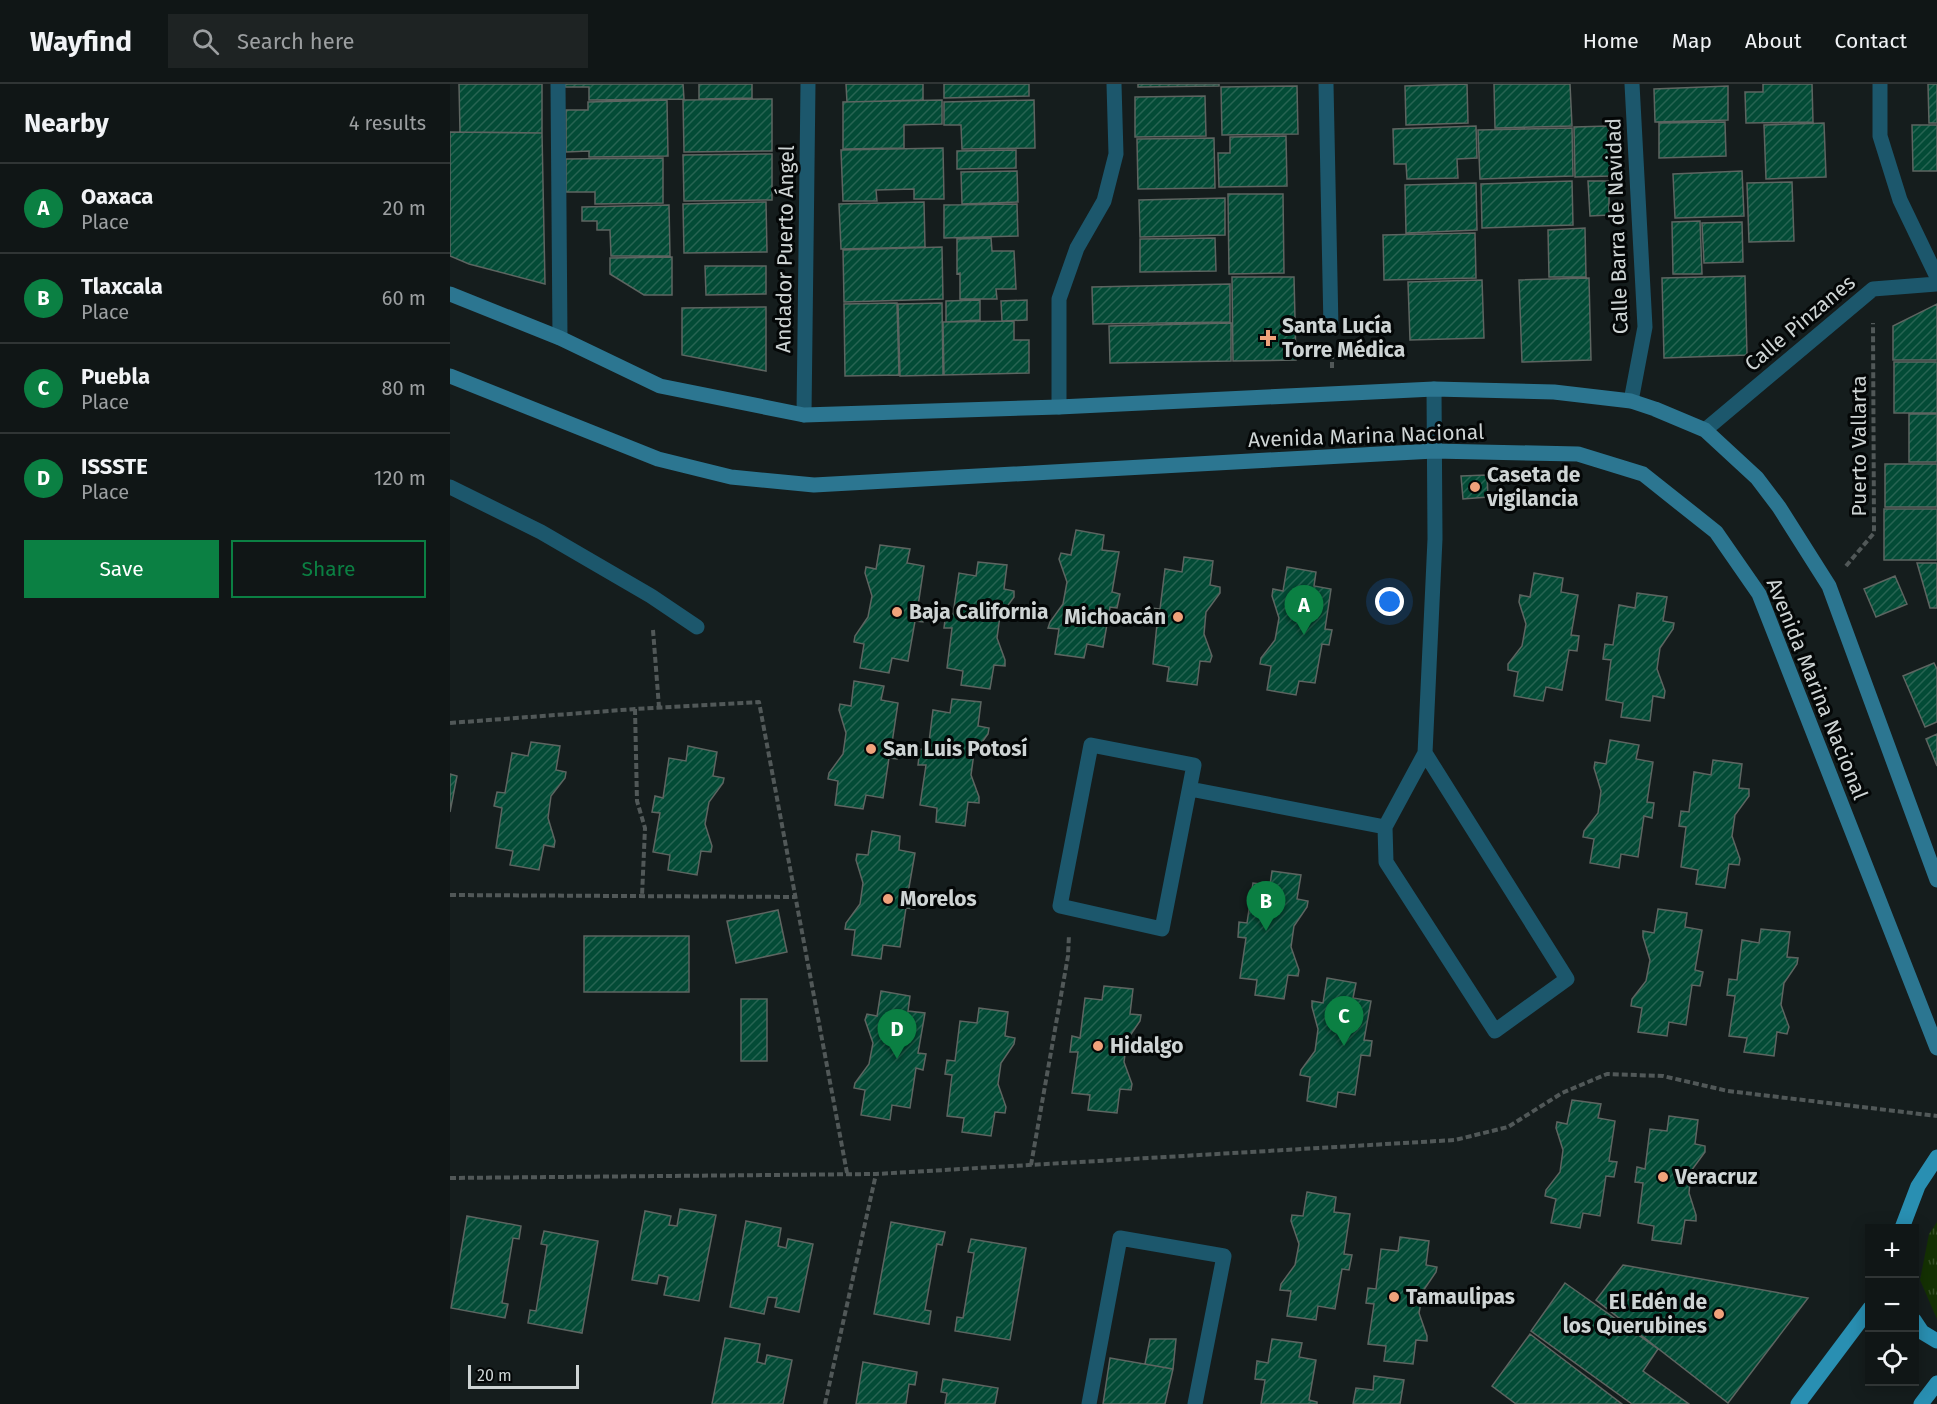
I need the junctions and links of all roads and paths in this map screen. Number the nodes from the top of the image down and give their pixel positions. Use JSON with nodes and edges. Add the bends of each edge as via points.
{"nodes":[{"id":1,"x":558,"y":84,"type":"edge"},
{"id":2,"x":808,"y":84,"type":"edge"},
{"id":3,"x":1114,"y":84,"type":"edge"},
{"id":4,"x":1326,"y":84,"type":"edge"},
{"id":5,"x":1632,"y":84,"type":"edge"},
{"id":6,"x":1880,"y":84,"type":"edge"},
{"id":7,"x":1937,"y":277,"type":"edge"},
{"id":8,"x":1937,"y":284,"type":"edge"},
{"id":9,"x":1873,"y":289,"type":"junction"},
{"id":10,"x":450,"y":294,"type":"edge"},
{"id":11,"x":1331,"y":328,"type":"joint"},
{"id":12,"x":560,"y":338,"type":"junction"},
{"id":13,"x":450,"y":376,"type":"edge"},
{"id":14,"x":1434,"y":389,"type":"junction"},
{"id":15,"x":1332,"y":393,"type":"junction"},
{"id":16,"x":1631,"y":401,"type":"junction"},
{"id":17,"x":1059,"y":406,"type":"junction"},
{"id":18,"x":804,"y":415,"type":"junction"},
{"id":19,"x":1705,"y":430,"type":"junction"},
{"id":20,"x":1434,"y":451,"type":"junction"},
{"id":21,"x":450,"y":488,"type":"edge"},
{"id":22,"x":1829,"y":586,"type":"junction"},
{"id":23,"x":651,"y":596,"type":"junction"},
{"id":24,"x":697,"y":627,"type":"dead end"},
{"id":25,"x":659,"y":707,"type":"junction"},
{"id":26,"x":635,"y":709,"type":"junction"},
{"id":27,"x":450,"y":723,"type":"edge"},
{"id":28,"x":1425,"y":753,"type":"junction"},
{"id":29,"x":1190,"y":789,"type":"junction"},
{"id":30,"x":1385,"y":826,"type":"junction"},
{"id":31,"x":1937,"y":880,"type":"edge"},
{"id":32,"x":450,"y":895,"type":"edge"},
{"id":33,"x":642,"y":896,"type":"junction"},
{"id":34,"x":796,"y":897,"type":"junction"},
{"id":35,"x":1070,"y":909,"type":"junction"},
{"id":36,"x":1937,"y":1048,"type":"edge"},
{"id":37,"x":1937,"y":1116,"type":"edge"},
{"id":38,"x":1937,"y":1157,"type":"edge"},
{"id":39,"x":1031,"y":1165,"type":"junction"},
{"id":40,"x":847,"y":1173,"type":"junction"},
{"id":41,"x":876,"y":1174,"type":"junction"},
{"id":42,"x":450,"y":1178,"type":"edge"},
{"id":43,"x":1904,"y":1224,"type":"edge"},
{"id":44,"x":1865,"y":1313,"type":"edge"},
{"id":45,"x":1919,"y":1328,"type":"edge"},
{"id":46,"x":1937,"y":1341,"type":"edge"},
{"id":47,"x":1937,"y":1383,"type":"edge"},
{"id":48,"x":825,"y":1404,"type":"edge"},
{"id":49,"x":1089,"y":1404,"type":"edge"},
{"id":50,"x":1195,"y":1404,"type":"edge"},
{"id":51,"x":1798,"y":1404,"type":"edge"},
{"id":52,"x":1921,"y":1404,"type":"edge"}],
"edges":[{"from":1,"to":12,"type":"street"},
{"from":2,"to":18,"type":"street","name":"Andador Puerto Ángel"},
{"from":3,"to":17,"type":"street","via":[[1116,154],[1107,191],[1077,248],[1059,299]]},
{"from":4,"to":11,"type":"street"},
{"from":5,"to":16,"type":"street","name":"Calle Barra de Navidad","via":[[1645,327]]},
{"from":6,"to":7,"type":"street","via":[[1880,136],[1900,200]]},
{"from":8,"to":9,"type":"street","name":"Calle Pinzanes"},
{"from":9,"to":19,"type":"street","name":"Calle Pinzanes"},
{"from":9,"to":22,"type":"path","name":"Puerto Vallarta","via":[[1874,533]]},
{"from":10,"to":12,"type":"street","name":"Avenida Marina Nacional"},
{"from":11,"to":15,"type":"path"},
{"from":12,"to":18,"type":"street","name":"Avenida Marina Nacional","via":[[660,387]]},
{"from":13,"to":20,"type":"street","name":"Avenida Marina Nacional","via":[[658,459],[731,477],[814,485]]},
{"from":14,"to":15,"type":"street","name":"Avenida Marina Nacional"},
{"from":14,"to":16,"type":"street","name":"Avenida Marina Nacional","via":[[1554,392]]},
{"from":14,"to":20,"type":"street"},
{"from":15,"to":17,"type":"street","name":"Avenida Marina Nacional"},
{"from":16,"to":19,"type":"street","name":"Avenida Marina Nacional"},
{"from":17,"to":18,"type":"street","name":"Avenida Marina Nacional"},
{"from":19,"to":22,"type":"street","name":"Avenida Marina Nacional","via":[[1756,478]]},
{"from":20,"to":28,"type":"street","via":[[1435,539]]},
{"from":20,"to":36,"type":"street","name":"Avenida Marina Nacional","via":[[1578,454],[1642,474],[1716,532],[1759,594]]},
{"from":21,"to":23,"type":"street","via":[[541,532]]},
{"from":22,"to":31,"type":"street","name":"Avenida Marina Nacional"},
{"from":23,"to":24,"type":"street"},
{"from":23,"to":25,"type":"path"},
{"from":25,"to":26,"type":"path"},
{"from":25,"to":34,"type":"path","via":[[759,702]]},
{"from":26,"to":27,"type":"path"},
{"from":26,"to":33,"type":"path","via":[[637,801],[645,828]]},
{"from":28,"to":30,"type":"street"},
{"from":28,"to":30,"type":"street","via":[[1567,979],[1495,1031],[1386,862]]},
{"from":29,"to":30,"type":"street"},
{"from":29,"to":35,"type":"street","via":[[1162,928]]},
{"from":29,"to":35,"type":"street","via":[[1194,765],[1091,744],[1060,906]]},
{"from":32,"to":33,"type":"path"},
{"from":33,"to":34,"type":"path"},
{"from":34,"to":40,"type":"path"},
{"from":35,"to":39,"type":"path","via":[[1068,956]]},
{"from":37,"to":39,"type":"path","via":[[1728,1091],[1663,1076],[1607,1074],[1562,1093],[1508,1127],[1455,1140]]},
{"from":38,"to":43,"type":"main road","via":[[1918,1186]]},
{"from":39,"to":41,"type":"path"},
{"from":40,"to":41,"type":"path"},
{"from":40,"to":42,"type":"path"},
{"from":41,"to":48,"type":"path"},
{"from":44,"to":51,"type":"main road"},
{"from":45,"to":46,"type":"main road"},
{"from":47,"to":52,"type":"main road"},
{"from":49,"to":50,"type":"street","via":[[1120,1238],[1224,1256]]}]}
